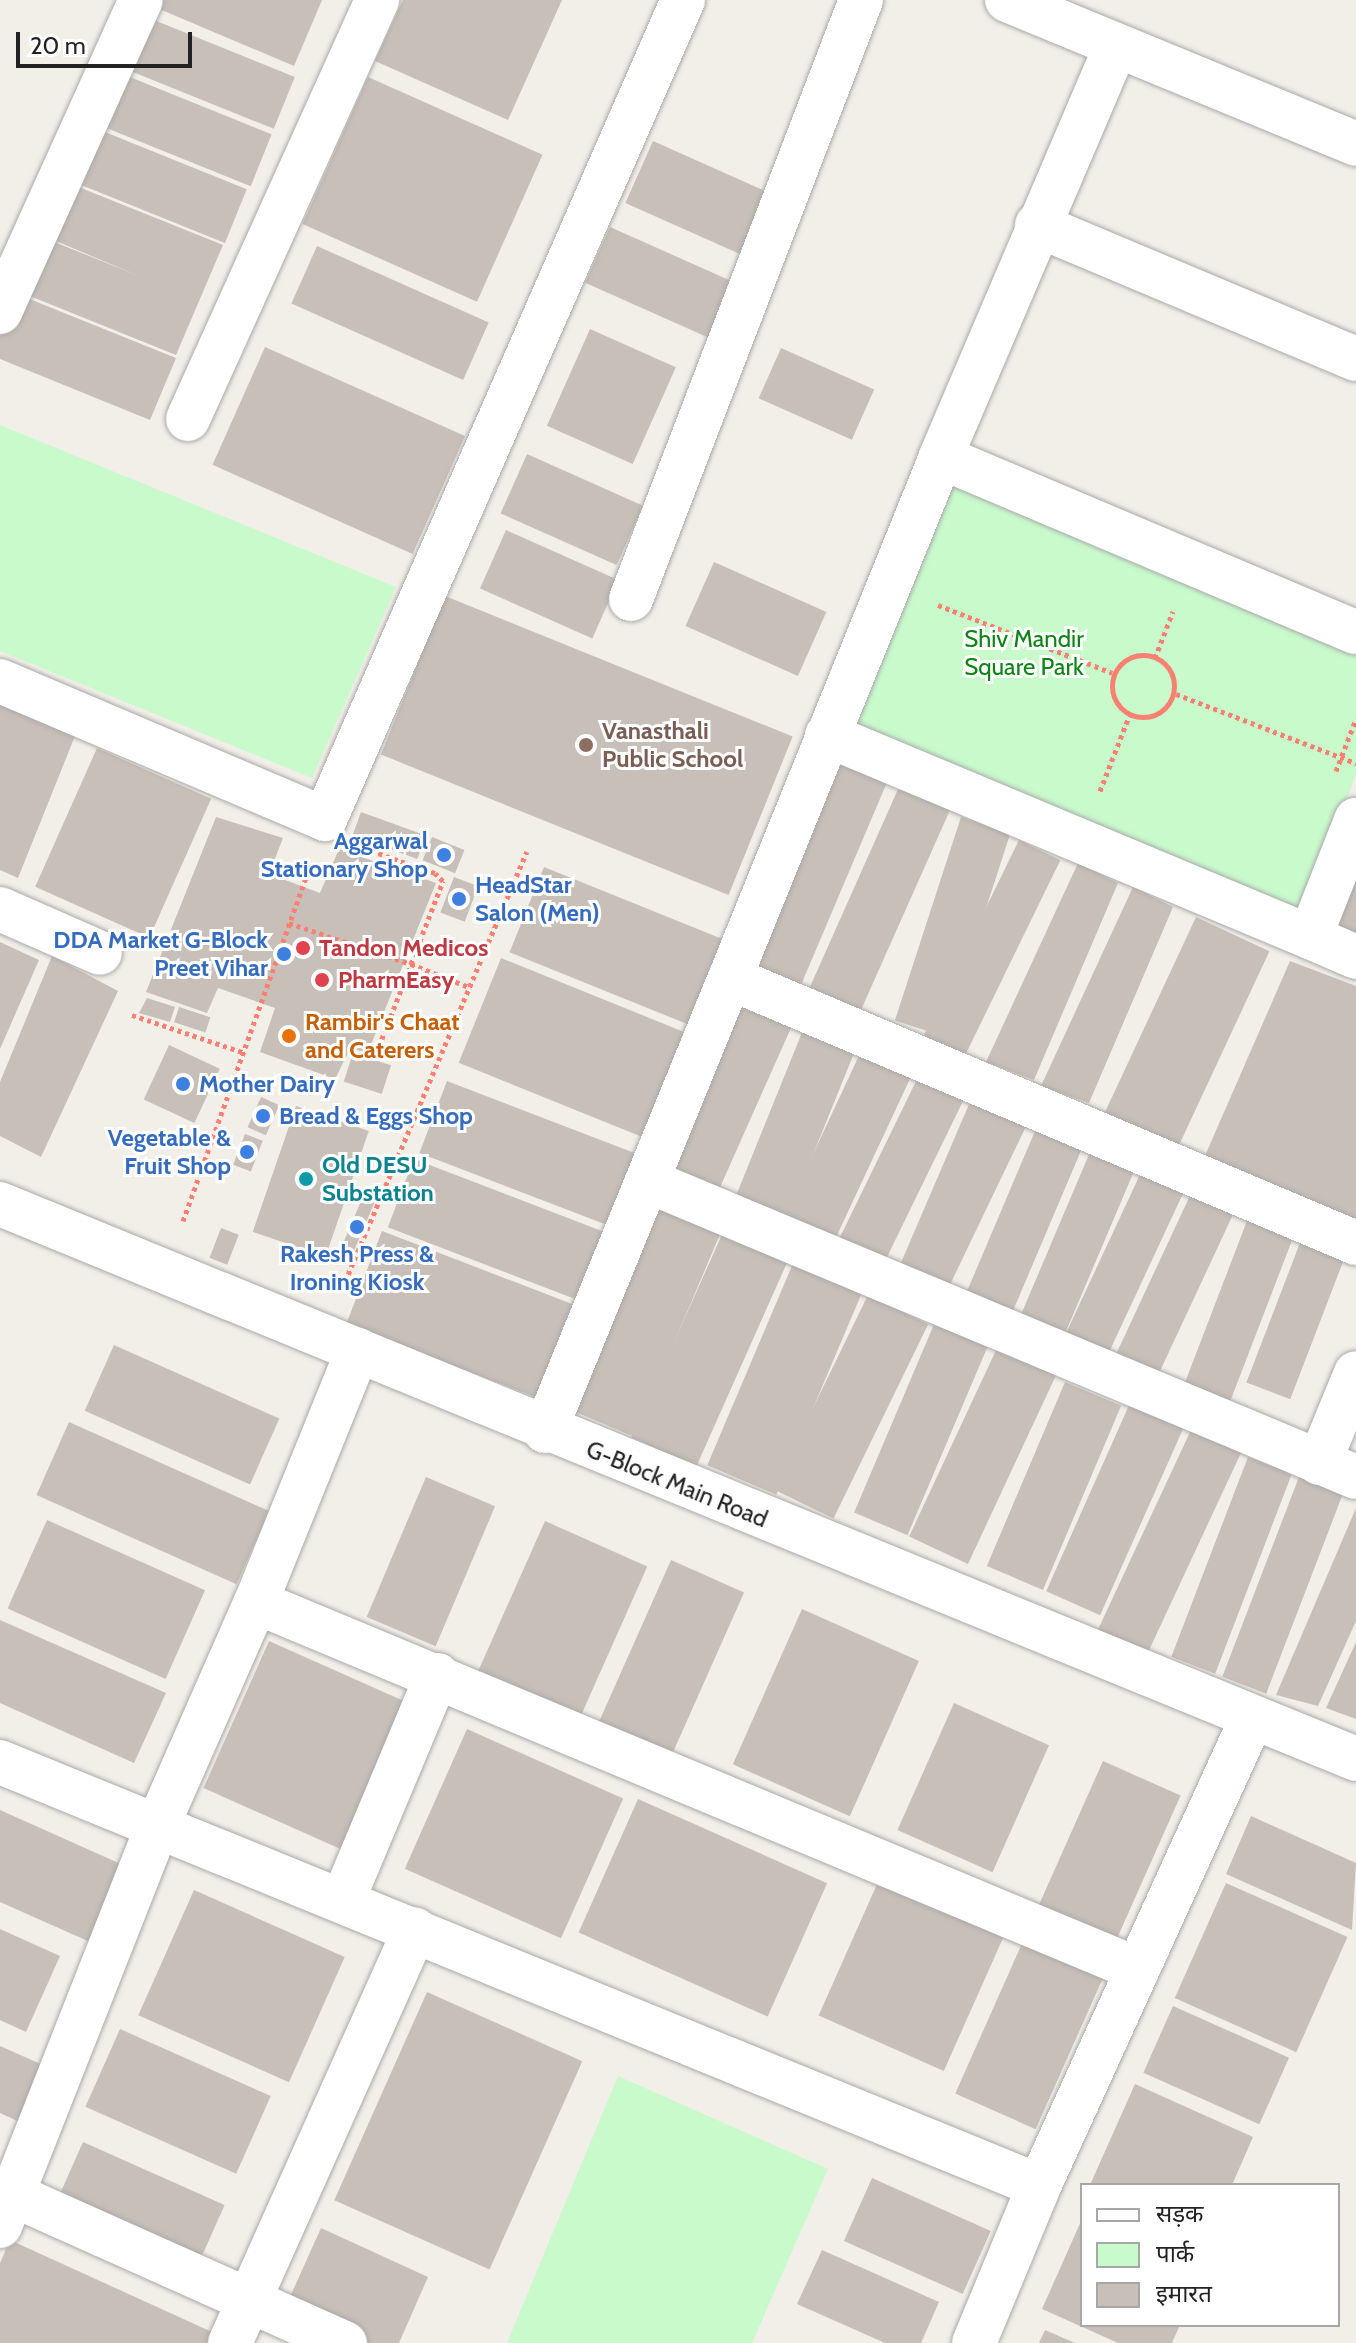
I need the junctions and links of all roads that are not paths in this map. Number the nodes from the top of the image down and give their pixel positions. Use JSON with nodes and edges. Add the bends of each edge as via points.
{"nodes":[{"id":1,"x":141,"y":0,"type":"edge"},
{"id":2,"x":377,"y":0,"type":"edge"},
{"id":3,"x":683,"y":0,"type":"edge"},
{"id":4,"x":861,"y":0,"type":"edge"},
{"id":5,"x":1007,"y":0,"type":"edge"},
{"id":6,"x":1116,"y":46,"type":"junction"},
{"id":7,"x":1356,"y":144,"type":"edge"},
{"id":8,"x":1037,"y":225,"type":"junction"},
{"id":9,"x":0,"y":312,"type":"edge"},
{"id":10,"x":1356,"y":359,"type":"edge"},
{"id":11,"x":188,"y":419,"type":"dead end"},
{"id":12,"x":941,"y":457,"type":"junction"},
{"id":13,"x":631,"y":599,"type":"dead end"},
{"id":14,"x":1356,"y":632,"type":"edge"},
{"id":15,"x":0,"y":681,"type":"edge"},
{"id":16,"x":827,"y":735,"type":"junction"},
{"id":17,"x":1356,"y":820,"type":"edge"},
{"id":18,"x":0,"y":909,"type":"edge"},
{"id":19,"x":1310,"y":937,"type":"junction"},
{"id":20,"x":100,"y":953,"type":"dead end"},
{"id":21,"x":1356,"y":957,"type":"edge"},
{"id":22,"x":730,"y":978,"type":"junction"},
{"id":23,"x":648,"y":1181,"type":"junction"},
{"id":24,"x":4,"y":1216,"type":"edge"},
{"id":25,"x":1356,"y":1243,"type":"edge"},
{"id":26,"x":340,"y":1342,"type":"junction"},
{"id":27,"x":1356,"y":1373,"type":"edge"},
{"id":28,"x":545,"y":1431,"type":"junction"},
{"id":29,"x":1338,"y":1470,"type":"edge"},
{"id":30,"x":256,"y":1602,"type":"junction"},
{"id":31,"x":437,"y":1675,"type":"junction"},
{"id":32,"x":1252,"y":1718,"type":"junction"},
{"id":33,"x":1356,"y":1759,"type":"edge"},
{"id":34,"x":0,"y":1762,"type":"edge"},
{"id":35,"x":157,"y":1827,"type":"junction"},
{"id":36,"x":343,"y":1900,"type":"junction"},
{"id":37,"x":415,"y":1929,"type":"junction"},
{"id":38,"x":1137,"y":1969,"type":"junction"},
{"id":39,"x":1039,"y":2186,"type":"junction"},
{"id":40,"x":4,"y":2203,"type":"edge"},
{"id":41,"x":249,"y":2299,"type":"junction"},
{"id":42,"x":230,"y":2343,"type":"edge"},
{"id":43,"x":345,"y":2343,"type":"edge"},
{"id":44,"x":974,"y":2343,"type":"edge"}],
"edges":[{"from":1,"to":9,"type":"street"},
{"from":2,"to":11,"type":"street"},
{"from":3,"to":15,"type":"street","via":[[325,819]]},
{"from":4,"to":13,"type":"street"},
{"from":5,"to":6,"type":"street"},
{"from":6,"to":7,"type":"street"},
{"from":6,"to":8,"type":"street"},
{"from":8,"to":10,"type":"street"},
{"from":8,"to":12,"type":"street"},
{"from":12,"to":14,"type":"street"},
{"from":12,"to":16,"type":"street"},
{"from":16,"to":19,"type":"street"},
{"from":16,"to":22,"type":"street"},
{"from":17,"to":19,"type":"street"},
{"from":18,"to":20,"type":"street"},
{"from":19,"to":21,"type":"street"},
{"from":22,"to":23,"type":"street"},
{"from":22,"to":25,"type":"street"},
{"from":23,"to":28,"type":"street"},
{"from":23,"to":29,"type":"street"},
{"from":24,"to":26,"type":"street","name":"G-Block Main Road","via":[[165,1270]]},
{"from":26,"to":28,"type":"street","name":"G-Block Main Road"},
{"from":26,"to":30,"type":"street"},
{"from":27,"to":29,"type":"street"},
{"from":28,"to":32,"type":"street","name":"G-Block Main Road"},
{"from":30,"to":31,"type":"street"},
{"from":30,"to":35,"type":"street"},
{"from":31,"to":36,"type":"street"},
{"from":31,"to":38,"type":"street"},
{"from":32,"to":33,"type":"street","name":"G-Block Main Road"},
{"from":32,"to":38,"type":"street"},
{"from":34,"to":35,"type":"street"},
{"from":35,"to":36,"type":"street"},
{"from":35,"to":40,"type":"street"},
{"from":36,"to":37,"type":"street"},
{"from":37,"to":39,"type":"street"},
{"from":37,"to":41,"type":"street"},
{"from":38,"to":39,"type":"street"},
{"from":39,"to":44,"type":"street"},
{"from":40,"to":41,"type":"street"},
{"from":41,"to":42,"type":"street"},
{"from":41,"to":43,"type":"street"}]}
